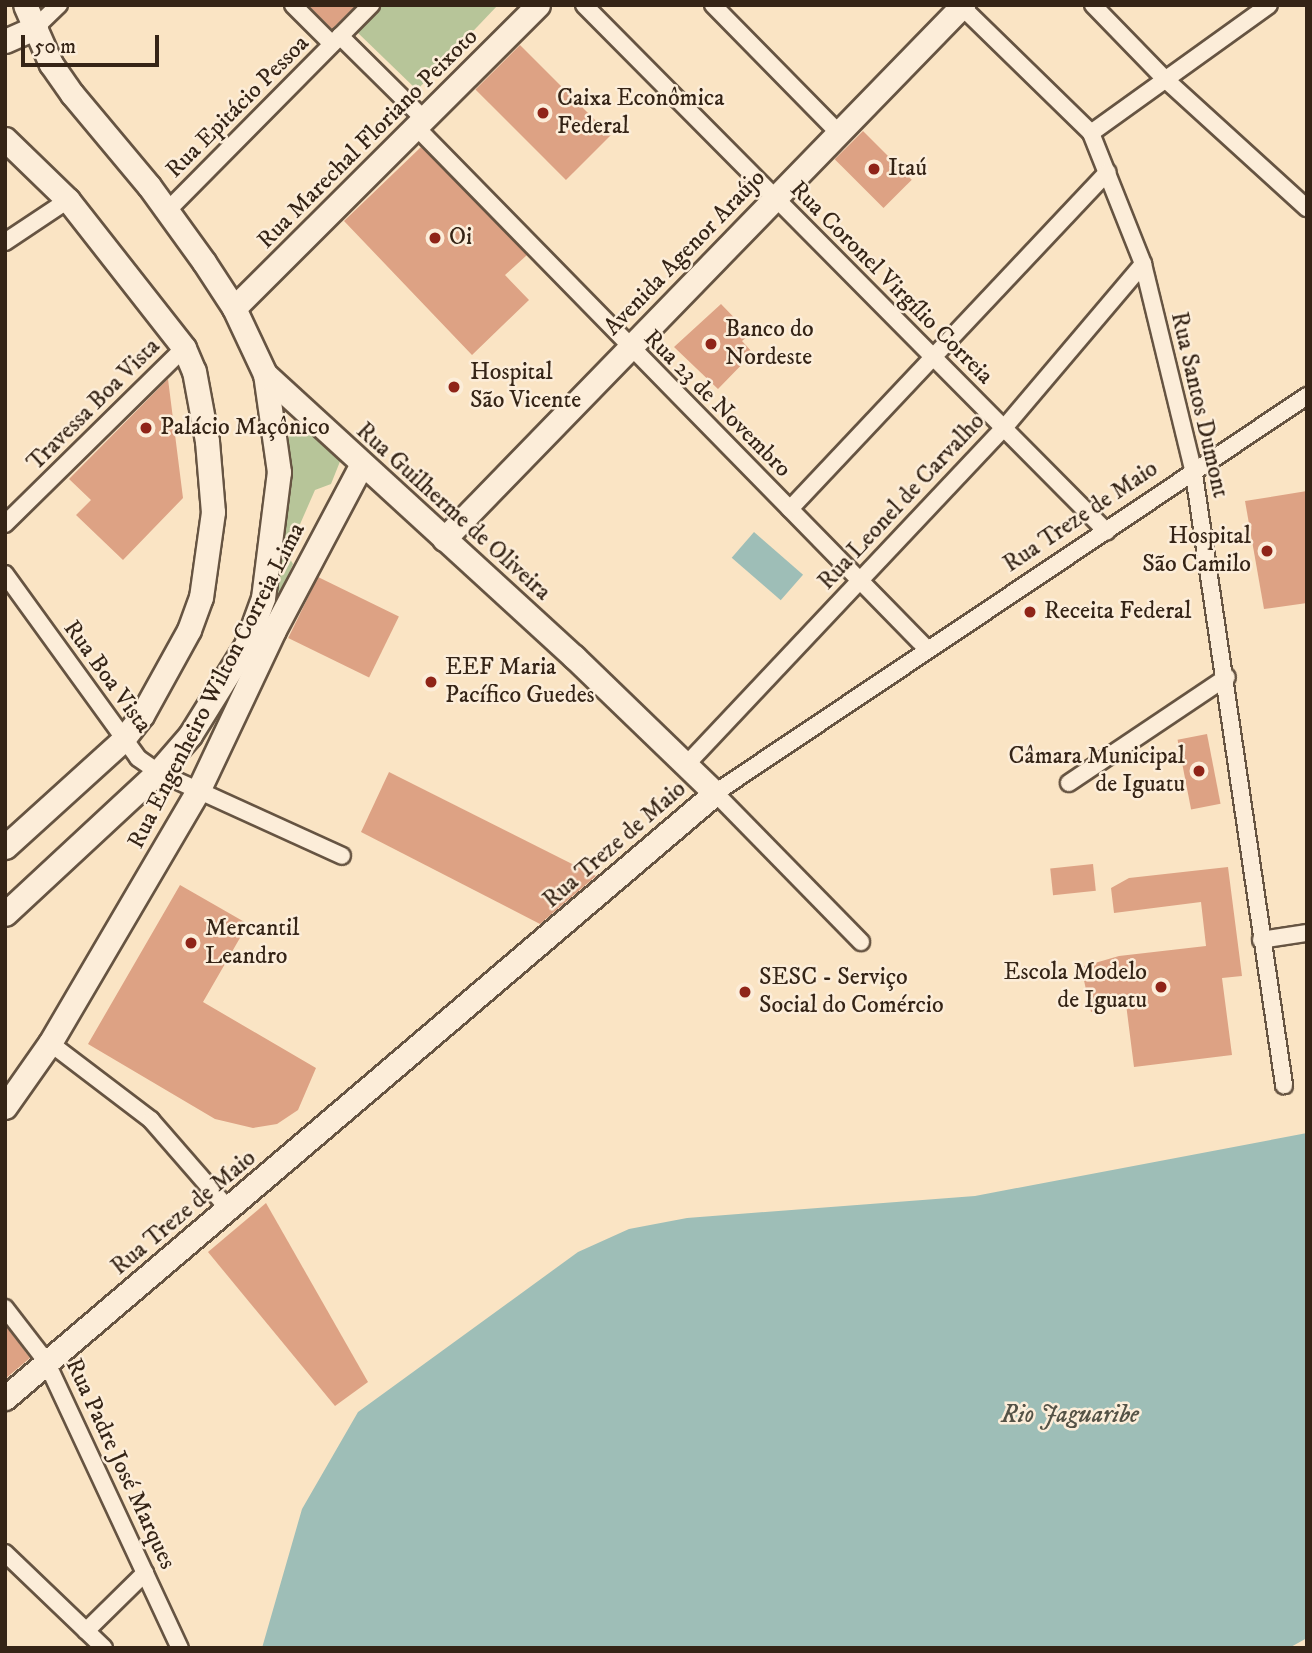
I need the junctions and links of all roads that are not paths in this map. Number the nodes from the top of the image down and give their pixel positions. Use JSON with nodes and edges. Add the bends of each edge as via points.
{"nodes":[{"id":1,"x":25,"y":5,"type":"edge"},
{"id":2,"x":59,"y":5,"type":"edge"},
{"id":3,"x":293,"y":5,"type":"edge"},
{"id":4,"x":371,"y":5,"type":"edge"},
{"id":5,"x":538,"y":5,"type":"edge"},
{"id":6,"x":584,"y":5,"type":"edge"},
{"id":7,"x":713,"y":5,"type":"edge"},
{"id":8,"x":1093,"y":5,"type":"edge"},
{"id":9,"x":1269,"y":5,"type":"edge"},
{"id":10,"x":962,"y":6,"type":"edge"},
{"id":11,"x":36,"y":27,"type":"junction"},
{"id":12,"x":336,"y":40,"type":"junction"},
{"id":13,"x":5,"y":41,"type":"edge"},
{"id":14,"x":1165,"y":79,"type":"junction"},
{"id":15,"x":421,"y":124,"type":"junction"},
{"id":16,"x":839,"y":133,"type":"junction"},
{"id":17,"x":1091,"y":133,"type":"junction"},
{"id":18,"x":5,"y":139,"type":"edge"},
{"id":19,"x":1108,"y":173,"type":"junction"},
{"id":20,"x":775,"y":198,"type":"junction"},
{"id":21,"x":68,"y":200,"type":"junction"},
{"id":22,"x":1306,"y":207,"type":"edge"},
{"id":23,"x":167,"y":210,"type":"junction"},
{"id":24,"x":5,"y":242,"type":"edge"},
{"id":25,"x":1143,"y":264,"type":"junction"},
{"id":26,"x":234,"y":309,"type":"junction"},
{"id":27,"x":184,"y":348,"type":"junction"},
{"id":28,"x":629,"y":348,"type":"junction"},
{"id":29,"x":931,"y":359,"type":"junction"},
{"id":30,"x":265,"y":374,"type":"junction"},
{"id":31,"x":1307,"y":396,"type":"edge"},
{"id":32,"x":1004,"y":428,"type":"junction"},
{"id":33,"x":361,"y":466,"type":"junction"},
{"id":34,"x":1194,"y":474,"type":"junction"},
{"id":35,"x":790,"y":509,"type":"junction"},
{"id":36,"x":5,"y":524,"type":"edge"},
{"id":37,"x":1107,"y":532,"type":"junction"},
{"id":38,"x":444,"y":539,"type":"junction"},
{"id":39,"x":5,"y":574,"type":"edge"},
{"id":40,"x":860,"y":581,"type":"junction"},
{"id":41,"x":928,"y":650,"type":"junction"},
{"id":42,"x":1227,"y":677,"type":"junction"},
{"id":43,"x":122,"y":741,"type":"junction"},
{"id":44,"x":687,"y":764,"type":"junction"},
{"id":45,"x":158,"y":772,"type":"junction"},
{"id":46,"x":1069,"y":783,"type":"dead end"},
{"id":47,"x":199,"y":788,"type":"junction"},
{"id":48,"x":715,"y":793,"type":"junction"},
{"id":49,"x":5,"y":847,"type":"edge"},
{"id":50,"x":342,"y":856,"type":"dead end"},
{"id":51,"x":5,"y":915,"type":"edge"},
{"id":52,"x":1307,"y":933,"type":"edge"},
{"id":53,"x":1261,"y":940,"type":"junction"},
{"id":54,"x":860,"y":942,"type":"dead end"},
{"id":55,"x":50,"y":1043,"type":"junction"},
{"id":56,"x":1284,"y":1085,"type":"dead end"},
{"id":57,"x":5,"y":1107,"type":"edge"},
{"id":58,"x":230,"y":1211,"type":"junction"},
{"id":59,"x":5,"y":1308,"type":"edge"},
{"id":60,"x":46,"y":1361,"type":"junction"},
{"id":61,"x":5,"y":1398,"type":"edge"},
{"id":62,"x":5,"y":1553,"type":"edge"},
{"id":63,"x":145,"y":1573,"type":"junction"},
{"id":64,"x":86,"y":1630,"type":"junction"},
{"id":65,"x":104,"y":1648,"type":"edge"},
{"id":66,"x":180,"y":1648,"type":"edge"}],
"edges":[{"from":1,"to":11,"type":"main road","name":"Rua Guilherme de Oliveira"},
{"from":2,"to":11,"type":"street"},
{"from":3,"to":12,"type":"street","name":"Rua 23 de Novembro"},
{"from":4,"to":12,"type":"street","name":"Rua Epitácio Pessoa"},
{"from":5,"to":15,"type":"main road","name":"Rua Marechal Floriano Peixoto"},
{"from":6,"to":20,"type":"street","name":"Rua Coronel Virgílio Correia"},
{"from":7,"to":16,"type":"street"},
{"from":8,"to":14,"type":"street"},
{"from":9,"to":14,"type":"street"},
{"from":10,"to":16,"type":"main road","name":"Avenida Agenor Araújo"},
{"from":10,"to":17,"type":"street","name":"Rua Santos Dumont"},
{"from":11,"to":13,"type":"main road"},
{"from":11,"to":23,"type":"main road","name":"Rua Guilherme de Oliveira","via":[[51,64],[72,94]]},
{"from":12,"to":15,"type":"street","name":"Rua 23 de Novembro"},
{"from":12,"to":23,"type":"street","name":"Rua Epitácio Pessoa"},
{"from":14,"to":17,"type":"street"},
{"from":14,"to":22,"type":"street"},
{"from":15,"to":26,"type":"main road","name":"Rua Marechal Floriano Peixoto"},
{"from":15,"to":28,"type":"street","name":"Rua 23 de Novembro"},
{"from":16,"to":20,"type":"main road","name":"Avenida Agenor Araújo"},
{"from":17,"to":19,"type":"street","name":"Rua Santos Dumont"},
{"from":18,"to":21,"type":"main road"},
{"from":19,"to":25,"type":"street","name":"Rua Santos Dumont"},
{"from":19,"to":29,"type":"street"},
{"from":20,"to":28,"type":"main road","name":"Avenida Agenor Araújo"},
{"from":20,"to":29,"type":"street","name":"Rua Coronel Virgílio Correia"},
{"from":21,"to":24,"type":"street"},
{"from":21,"to":27,"type":"main road"},
{"from":23,"to":26,"type":"main road","name":"Rua Guilherme de Oliveira"},
{"from":25,"to":32,"type":"street","name":"Rua Leonel de Carvalho"},
{"from":25,"to":34,"type":"street","name":"Rua Santos Dumont"},
{"from":26,"to":30,"type":"main road","name":"Rua Guilherme de Oliveira"},
{"from":27,"to":36,"type":"street","name":"Travessa Boa Vista"},
{"from":27,"to":43,"type":"main road","via":[[194,371],[206,441],[214,512],[209,555],[189,630],[166,675]]},
{"from":28,"to":35,"type":"street","name":"Rua 23 de Novembro"},
{"from":28,"to":38,"type":"main road","name":"Avenida Agenor Araújo"},
{"from":29,"to":32,"type":"street","name":"Rua Coronel Virgílio Correia"},
{"from":29,"to":35,"type":"street"},
{"from":30,"to":33,"type":"main road","name":"Rua Guilherme de Oliveira"},
{"from":30,"to":45,"type":"main road","via":[[279,472],[263,598],[246,645],[221,688]]},
{"from":31,"to":34,"type":"street","name":"Rua Treze de Maio"},
{"from":32,"to":37,"type":"street","name":"Rua Coronel Virgílio Correia"},
{"from":32,"to":40,"type":"street","name":"Rua Leonel de Carvalho"},
{"from":33,"to":38,"type":"main road","name":"Rua Guilherme de Oliveira"},
{"from":33,"to":47,"type":"main road","name":"Rua Engenheiro Wilton Correia Lima","via":[[274,630]]},
{"from":34,"to":37,"type":"street","name":"Rua Treze de Maio"},
{"from":34,"to":42,"type":"street","name":"Rua Santos Dumont"},
{"from":35,"to":40,"type":"street","name":"Rua 23 de Novembro"},
{"from":37,"to":41,"type":"street","name":"Rua Treze de Maio"},
{"from":38,"to":44,"type":"main road","name":"Rua Guilherme de Oliveira"},
{"from":39,"to":43,"type":"street","name":"Rua Boa Vista"},
{"from":40,"to":41,"type":"street","name":"Rua 23 de Novembro"},
{"from":40,"to":44,"type":"street","name":"Rua Leonel de Carvalho"},
{"from":41,"to":48,"type":"street","name":"Rua Treze de Maio"},
{"from":42,"to":46,"type":"street"},
{"from":42,"to":53,"type":"street","name":"Rua Santos Dumont"},
{"from":43,"to":45,"type":"street","name":"Rua Boa Vista"},
{"from":43,"to":49,"type":"main road"},
{"from":44,"to":48,"type":"main road","name":"Rua Guilherme de Oliveira"},
{"from":45,"to":47,"type":"street","name":"Rua Boa Vista"},
{"from":45,"to":51,"type":"main road"},
{"from":47,"to":50,"type":"street","name":"Rua Boa Vista"},
{"from":47,"to":55,"type":"main road","name":"Rua Engenheiro Wilton Correia Lima"},
{"from":48,"to":54,"type":"street","name":"Rua Guilherme de Oliveira"},
{"from":48,"to":58,"type":"main road","name":"Rua Treze de Maio"},
{"from":52,"to":53,"type":"street"},
{"from":53,"to":56,"type":"street","name":"Rua Santos Dumont"},
{"from":55,"to":57,"type":"main road","name":"Rua Engenheiro Wilton Correia Lima"},
{"from":55,"to":58,"type":"street","via":[[151,1120]]},
{"from":58,"to":60,"type":"main road","name":"Rua Treze de Maio"},
{"from":59,"to":60,"type":"street","name":"Rua Padre José Marques"},
{"from":60,"to":61,"type":"main road","name":"Rua Treze de Maio"},
{"from":60,"to":63,"type":"street","name":"Rua Padre José Marques"},
{"from":62,"to":64,"type":"street"},
{"from":63,"to":64,"type":"street"},
{"from":63,"to":66,"type":"street","name":"Rua Padre José Marques"},
{"from":64,"to":65,"type":"street"}]}
